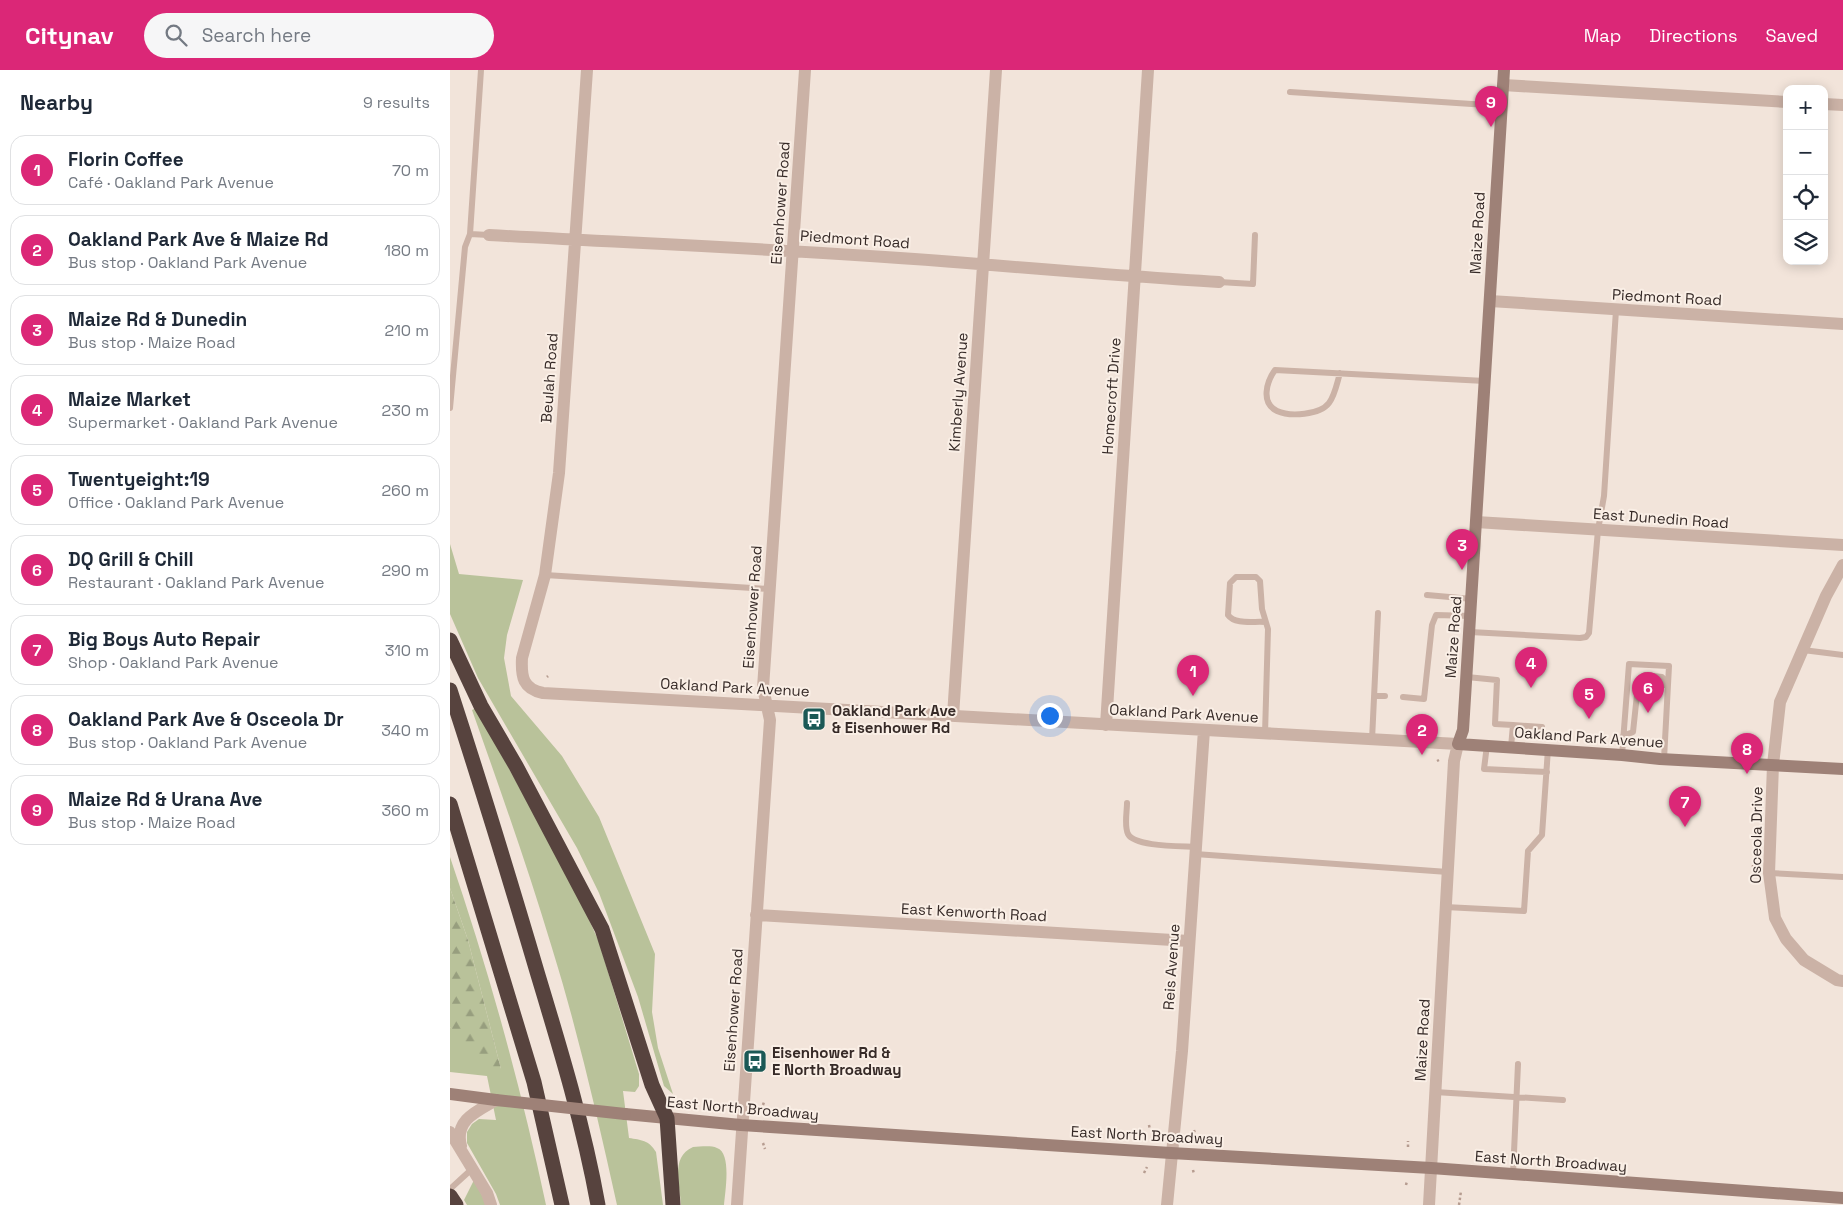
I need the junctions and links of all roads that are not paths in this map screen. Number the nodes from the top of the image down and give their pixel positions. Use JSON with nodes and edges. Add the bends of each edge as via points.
{"nodes":[{"id":1,"x":481,"y":70,"type":"edge"},
{"id":2,"x":587,"y":70,"type":"edge"},
{"id":3,"x":805,"y":70,"type":"edge"},
{"id":4,"x":996,"y":70,"type":"edge"},
{"id":5,"x":1148,"y":70,"type":"edge"},
{"id":6,"x":1504,"y":70,"type":"edge"},
{"id":7,"x":1503,"y":85,"type":"junction"},
{"id":8,"x":1290,"y":92,"type":"dead end"},
{"id":9,"x":1783,"y":102,"type":"edge"},
{"id":10,"x":1828,"y":104,"type":"edge"},
{"id":11,"x":1843,"y":105,"type":"edge"},
{"id":12,"x":1502,"y":106,"type":"junction"},
{"id":13,"x":470,"y":234,"type":"junction"},
{"id":14,"x":489,"y":235,"type":"joint"},
{"id":15,"x":1255,"y":235,"type":"dead end"},
{"id":16,"x":575,"y":240,"type":"junction"},
{"id":17,"x":793,"y":251,"type":"junction"},
{"id":18,"x":984,"y":265,"type":"junction"},
{"id":19,"x":1134,"y":277,"type":"junction"},
{"id":20,"x":1219,"y":282,"type":"joint"},
{"id":21,"x":1490,"y":302,"type":"junction"},
{"id":22,"x":1616,"y":310,"type":"junction"},
{"id":23,"x":1843,"y":324,"type":"edge"},
{"id":24,"x":1340,"y":373,"type":"junction"},
{"id":25,"x":1485,"y":382,"type":"junction"},
{"id":26,"x":450,"y":408,"type":"edge"},
{"id":27,"x":1476,"y":522,"type":"junction"},
{"id":28,"x":1598,"y":530,"type":"junction"},
{"id":29,"x":1843,"y":545,"type":"edge"},
{"id":30,"x":1843,"y":565,"type":"edge"},
{"id":31,"x":545,"y":575,"type":"junction"},
{"id":32,"x":770,"y":589,"type":"junction"},
{"id":33,"x":1426,"y":595,"type":"dead end"},
{"id":34,"x":1472,"y":599,"type":"junction"},
{"id":35,"x":1378,"y":613,"type":"dead end"},
{"id":36,"x":1471,"y":616,"type":"junction"},
{"id":37,"x":1265,"y":622,"type":"junction"},
{"id":38,"x":1470,"y":632,"type":"junction"},
{"id":39,"x":450,"y":640,"type":"edge"},
{"id":40,"x":1803,"y":650,"type":"junction"},
{"id":41,"x":1843,"y":655,"type":"edge"},
{"id":42,"x":1467,"y":677,"type":"junction"},
{"id":43,"x":526,"y":684,"type":"joint"},
{"id":44,"x":450,"y":690,"type":"edge"},
{"id":45,"x":1374,"y":696,"type":"junction"},
{"id":46,"x":1385,"y":696,"type":"dead end"},
{"id":47,"x":1403,"y":697,"type":"dead end"},
{"id":48,"x":766,"y":705,"type":"junction"},
{"id":49,"x":953,"y":716,"type":"junction"},
{"id":50,"x":1666,"y":718,"type":"junction"},
{"id":51,"x":1106,"y":725,"type":"junction"},
{"id":52,"x":1514,"y":725,"type":"junction"},
{"id":53,"x":1542,"y":727,"type":"dead end"},
{"id":54,"x":1204,"y":730,"type":"junction"},
{"id":55,"x":1265,"y":734,"type":"junction"},
{"id":56,"x":1623,"y":736,"type":"junction"},
{"id":57,"x":1372,"y":740,"type":"junction"},
{"id":58,"x":1458,"y":744,"type":"junction"},
{"id":59,"x":1487,"y":746,"type":"junction"},
{"id":60,"x":1511,"y":747,"type":"junction"},
{"id":61,"x":1548,"y":749,"type":"junction"},
{"id":62,"x":1622,"y":755,"type":"junction"},
{"id":63,"x":1664,"y":759,"type":"junction"},
{"id":64,"x":1774,"y":765,"type":"junction"},
{"id":65,"x":1843,"y":769,"type":"edge"},
{"id":66,"x":1547,"y":772,"type":"junction"},
{"id":67,"x":1127,"y":803,"type":"dead end"},
{"id":68,"x":450,"y":804,"type":"edge"},
{"id":69,"x":1196,"y":851,"type":"junction"},
{"id":70,"x":1448,"y":872,"type":"junction"},
{"id":71,"x":1768,"y":872,"type":"junction"},
{"id":72,"x":1843,"y":877,"type":"edge"},
{"id":73,"x":1445,"y":907,"type":"junction"},
{"id":74,"x":756,"y":916,"type":"junction"},
{"id":75,"x":1189,"y":941,"type":"junction"},
{"id":76,"x":1843,"y":981,"type":"edge"},
{"id":77,"x":1518,"y":1064,"type":"dead end"},
{"id":78,"x":1435,"y":1092,"type":"junction"},
{"id":79,"x":450,"y":1094,"type":"edge"},
{"id":80,"x":1516,"y":1097,"type":"junction"},
{"id":81,"x":496,"y":1100,"type":"junction"},
{"id":82,"x":1563,"y":1100,"type":"dead end"},
{"id":83,"x":667,"y":1118,"type":"junction"},
{"id":84,"x":741,"y":1125,"type":"junction"},
{"id":85,"x":450,"y":1132,"type":"edge"},
{"id":86,"x":463,"y":1153,"type":"junction"},
{"id":87,"x":1171,"y":1153,"type":"junction"},
{"id":88,"x":473,"y":1168,"type":"junction"},
{"id":89,"x":1431,"y":1168,"type":"junction"},
{"id":90,"x":1513,"y":1174,"type":"junction"},
{"id":91,"x":450,"y":1189,"type":"edge"},
{"id":92,"x":450,"y":1196,"type":"edge"},
{"id":93,"x":1843,"y":1198,"type":"edge"},
{"id":94,"x":456,"y":1205,"type":"edge"},
{"id":95,"x":491,"y":1205,"type":"edge"},
{"id":96,"x":562,"y":1205,"type":"edge"},
{"id":97,"x":598,"y":1205,"type":"edge"},
{"id":98,"x":673,"y":1205,"type":"edge"},
{"id":99,"x":736,"y":1205,"type":"edge"},
{"id":100,"x":1167,"y":1205,"type":"edge"},
{"id":101,"x":1429,"y":1205,"type":"edge"}],
"edges":[{"from":1,"to":13,"type":"lane"},
{"from":2,"to":16,"type":"street","name":"Beulah Road"},
{"from":3,"to":17,"type":"street","name":"Eisenhower Road"},
{"from":4,"to":18,"type":"street","name":"Kimberly Avenue"},
{"from":5,"to":19,"type":"street","name":"Homecroft Drive"},
{"from":6,"to":7,"type":"main road","name":"Maize Road"},
{"from":7,"to":9,"type":"street"},
{"from":7,"to":12,"type":"main road","name":"Maize Road"},
{"from":8,"to":12,"type":"lane"},
{"from":10,"to":11,"type":"street"},
{"from":12,"to":21,"type":"main road","name":"Maize Road"},
{"from":13,"to":14,"type":"lane"},
{"from":13,"to":26,"type":"lane","via":[[465,247]]},
{"from":14,"to":16,"type":"street","name":"Piedmont Road"},
{"from":15,"to":20,"type":"lane","via":[[1253,284]]},
{"from":16,"to":17,"type":"street","name":"Piedmont Road"},
{"from":16,"to":31,"type":"street","name":"Beulah Road","via":[[559,473]]},
{"from":17,"to":18,"type":"street","name":"Piedmont Road"},
{"from":17,"to":32,"type":"street","name":"Eisenhower Road"},
{"from":18,"to":19,"type":"street","name":"Piedmont Road"},
{"from":18,"to":49,"type":"street","name":"Kimberly Avenue"},
{"from":19,"to":20,"type":"street","name":"Piedmont Road"},
{"from":19,"to":51,"type":"street","name":"Homecroft Drive"},
{"from":21,"to":22,"type":"street","name":"Piedmont Road"},
{"from":21,"to":25,"type":"main road","name":"Maize Road"},
{"from":22,"to":23,"type":"street","name":"Piedmont Road"},
{"from":22,"to":28,"type":"lane","via":[[1604,496]]},
{"from":24,"to":24,"type":"lane","via":[[1275,370],[1266,390],[1268,402],[1277,411],[1317,412],[1329,404]]},
{"from":24,"to":25,"type":"lane"},
{"from":25,"to":27,"type":"main road","name":"Maize Road"},
{"from":27,"to":28,"type":"street","name":"East Dunedin Road"},
{"from":27,"to":34,"type":"main road","name":"Maize Road"},
{"from":28,"to":29,"type":"street","name":"East Dunedin Road"},
{"from":28,"to":38,"type":"lane","via":[[1591,623],[1586,636]]},
{"from":30,"to":40,"type":"street","name":"Osceola Drive"},
{"from":31,"to":32,"type":"lane"},
{"from":31,"to":43,"type":"street","name":"Beulah Road","via":[[522,658]]},
{"from":32,"to":48,"type":"street","name":"Eisenhower Road","via":[[763,688]]},
{"from":33,"to":34,"type":"lane"},
{"from":34,"to":36,"type":"main road","name":"Maize Road"},
{"from":35,"to":45,"type":"lane"},
{"from":36,"to":38,"type":"main road","name":"Maize Road"},
{"from":36,"to":47,"type":"lane","via":[[1436,615],[1432,625],[1424,699]]},
{"from":37,"to":37,"type":"lane","via":[[1260,581],[1256,577],[1233,578],[1230,583],[1230,619]]},
{"from":37,"to":55,"type":"lane","via":[[1268,629]]},
{"from":38,"to":42,"type":"main road","name":"Maize Road"},
{"from":39,"to":83,"type":"highway","via":[[481,706],[602,929],[652,1085]]},
{"from":40,"to":41,"type":"lane"},
{"from":40,"to":64,"type":"street","name":"Osceola Drive","via":[[1780,702]]},
{"from":42,"to":52,"type":"lane","via":[[1497,680],[1494,724]]},
{"from":42,"to":58,"type":"main road","name":"Maize Road","via":[[1463,730]]},
{"from":43,"to":48,"type":"street","name":"Oakland Park Avenue","via":[[533,691],[543,693]]},
{"from":44,"to":97,"type":"highway","via":[[571,1086]]},
{"from":45,"to":46,"type":"lane"},
{"from":45,"to":57,"type":"lane"},
{"from":48,"to":49,"type":"street","name":"Oakland Park Avenue"},
{"from":48,"to":74,"type":"street","name":"Eisenhower Road","via":[[770,720]]},
{"from":49,"to":51,"type":"street","name":"Oakland Park Avenue"},
{"from":50,"to":56,"type":"lane","via":[[1664,680],[1645,675],[1638,685],[1633,732]]},
{"from":50,"to":56,"type":"lane","via":[[1668,666],[1629,664]]},
{"from":50,"to":63,"type":"lane"},
{"from":51,"to":54,"type":"street","name":"Oakland Park Avenue"},
{"from":52,"to":53,"type":"lane"},
{"from":52,"to":60,"type":"lane"},
{"from":54,"to":55,"type":"street","name":"Oakland Park Avenue"},
{"from":54,"to":69,"type":"street","name":"Reis Avenue"},
{"from":55,"to":57,"type":"street","name":"Oakland Park Avenue"},
{"from":56,"to":62,"type":"lane"},
{"from":57,"to":58,"type":"street","name":"Oakland Park Avenue"},
{"from":58,"to":59,"type":"main road","name":"Oakland Park Avenue"},
{"from":58,"to":70,"type":"street","name":"Maize Road","via":[[1454,761]]},
{"from":59,"to":60,"type":"main road","name":"Oakland Park Avenue"},
{"from":59,"to":66,"type":"lane","via":[[1484,769]]},
{"from":60,"to":61,"type":"main road","name":"Oakland Park Avenue"},
{"from":61,"to":62,"type":"main road","name":"Oakland Park Avenue"},
{"from":61,"to":66,"type":"lane"},
{"from":62,"to":63,"type":"main road","name":"Oakland Park Avenue"},
{"from":63,"to":64,"type":"main road","name":"Oakland Park Avenue"},
{"from":64,"to":65,"type":"main road","name":"Oakland Park Avenue"},
{"from":64,"to":71,"type":"street","name":"Osceola Drive"},
{"from":66,"to":73,"type":"lane","via":[[1542,835],[1528,851],[1524,911]]},
{"from":67,"to":69,"type":"lane","via":[[1127,832],[1131,838],[1140,843]]},
{"from":68,"to":96,"type":"highway","via":[[534,1082]]},
{"from":69,"to":70,"type":"lane"},
{"from":69,"to":75,"type":"street","name":"Reis Avenue"},
{"from":70,"to":73,"type":"street","name":"Maize Road"},
{"from":71,"to":72,"type":"lane"},
{"from":71,"to":76,"type":"street","name":"Osceola Drive","via":[[1775,918],[1786,939],[1804,960]]},
{"from":73,"to":78,"type":"street","name":"Maize Road"},
{"from":74,"to":75,"type":"street","name":"East Kenworth Road"},
{"from":74,"to":84,"type":"street","name":"Eisenhower Road"},
{"from":75,"to":87,"type":"street","name":"Reis Avenue"},
{"from":77,"to":80,"type":"lane"},
{"from":78,"to":80,"type":"lane"},
{"from":78,"to":89,"type":"street","name":"Maize Road"},
{"from":79,"to":81,"type":"main road","name":"East North Broadway"},
{"from":80,"to":82,"type":"lane"},
{"from":80,"to":90,"type":"lane"},
{"from":81,"to":83,"type":"main road","name":"East North Broadway","bridge":true},
{"from":81,"to":86,"type":"street","via":[[467,1117],[460,1128]]},
{"from":83,"to":84,"type":"main road","name":"East North Broadway"},
{"from":83,"to":98,"type":"highway"},
{"from":84,"to":87,"type":"main road","name":"East North Broadway"},
{"from":84,"to":99,"type":"street","name":"Eisenhower Road"},
{"from":85,"to":86,"type":"street"},
{"from":86,"to":88,"type":"street"},
{"from":87,"to":89,"type":"main road","name":"East North Broadway"},
{"from":87,"to":100,"type":"street","name":"Reis Avenue"},
{"from":88,"to":91,"type":"lane"},
{"from":88,"to":95,"type":"street"},
{"from":89,"to":90,"type":"main road","name":"East North Broadway"},
{"from":89,"to":101,"type":"street","name":"Maize Road"},
{"from":90,"to":93,"type":"main road","name":"East North Broadway"},
{"from":92,"to":94,"type":"highway"}]}
